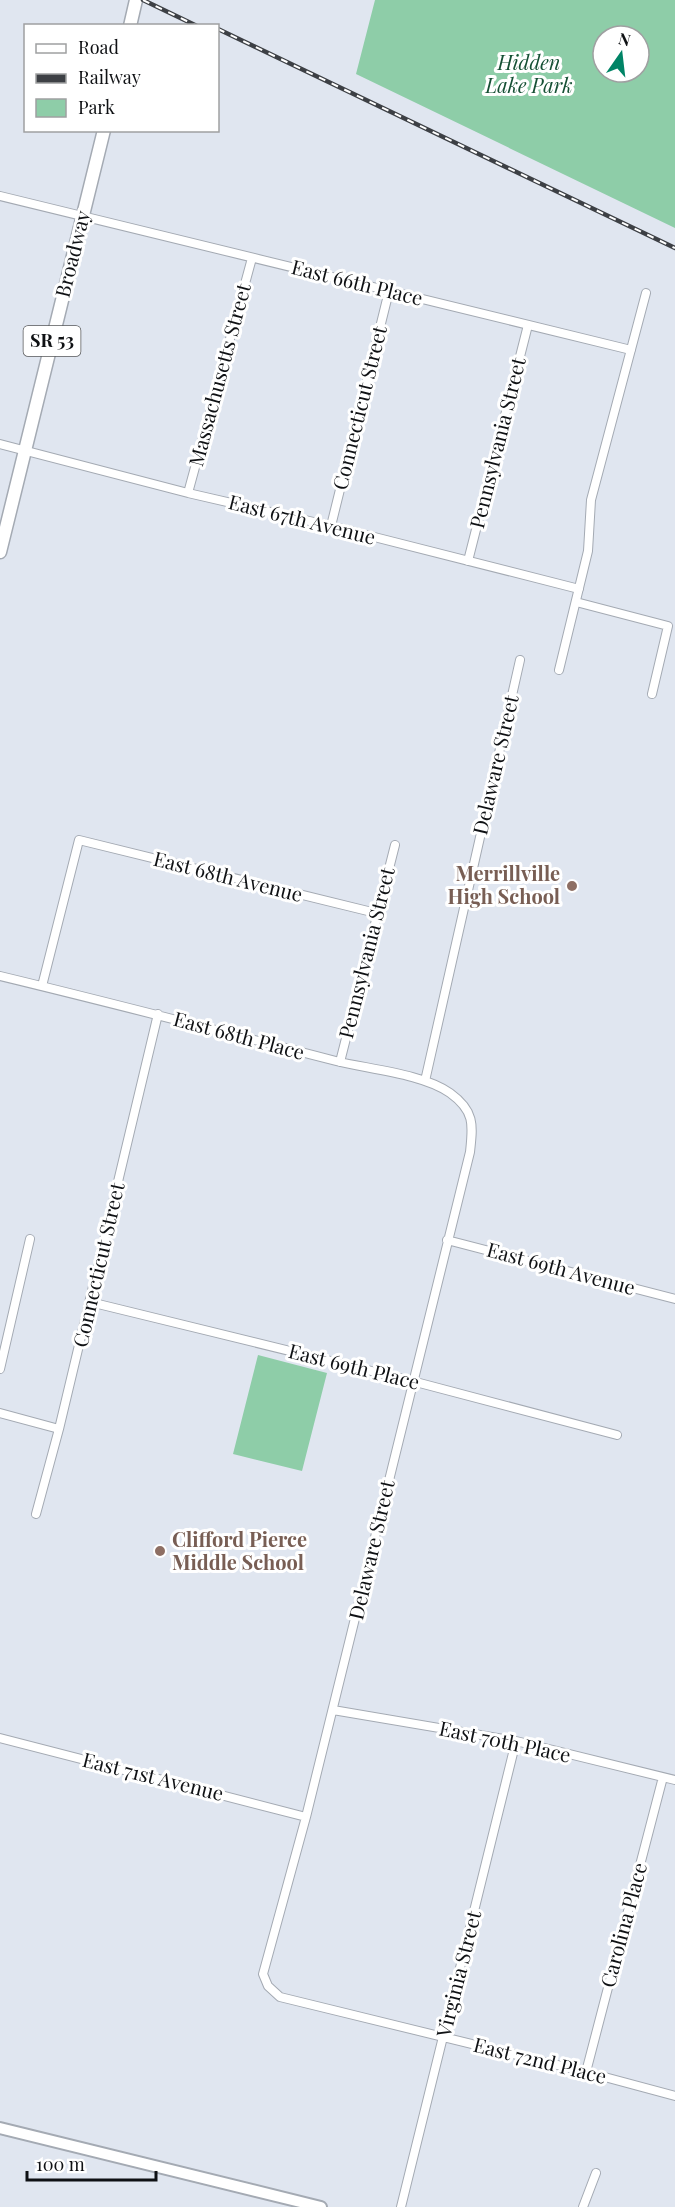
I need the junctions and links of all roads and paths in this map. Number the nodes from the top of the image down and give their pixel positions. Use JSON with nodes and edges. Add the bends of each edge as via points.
{"nodes":[{"id":1,"x":136,"y":0,"type":"edge"},
{"id":2,"x":130,"y":24,"type":"edge"},
{"id":3,"x":104,"y":132,"type":"edge"},
{"id":4,"x":0,"y":196,"type":"edge"},
{"id":5,"x":83,"y":216,"type":"junction"},
{"id":6,"x":252,"y":258,"type":"junction"},
{"id":7,"x":389,"y":291,"type":"junction"},
{"id":8,"x":646,"y":294,"type":"dead end"},
{"id":9,"x":528,"y":325,"type":"junction"},
{"id":10,"x":631,"y":350,"type":"junction"},
{"id":11,"x":0,"y":444,"type":"edge"},
{"id":12,"x":25,"y":451,"type":"junction"},
{"id":13,"x":188,"y":493,"type":"junction"},
{"id":14,"x":331,"y":526,"type":"junction"},
{"id":15,"x":0,"y":552,"type":"edge"},
{"id":16,"x":468,"y":561,"type":"junction"},
{"id":17,"x":579,"y":588,"type":"junction"},
{"id":18,"x":576,"y":602,"type":"junction"},
{"id":19,"x":520,"y":660,"type":"dead end"},
{"id":20,"x":559,"y":670,"type":"dead end"},
{"id":21,"x":652,"y":694,"type":"dead end"},
{"id":22,"x":395,"y":844,"type":"dead end"},
{"id":23,"x":376,"y":913,"type":"junction"},
{"id":24,"x":0,"y":976,"type":"edge"},
{"id":25,"x":42,"y":986,"type":"junction"},
{"id":26,"x":158,"y":1014,"type":"junction"},
{"id":27,"x":340,"y":1062,"type":"junction"},
{"id":28,"x":425,"y":1081,"type":"junction"},
{"id":29,"x":470,"y":1112,"type":"joint"},
{"id":30,"x":30,"y":1239,"type":"dead end"},
{"id":31,"x":447,"y":1240,"type":"junction"},
{"id":32,"x":675,"y":1299,"type":"edge"},
{"id":33,"x":90,"y":1302,"type":"junction"},
{"id":34,"x":0,"y":1369,"type":"edge"},
{"id":35,"x":412,"y":1382,"type":"junction"},
{"id":36,"x":0,"y":1413,"type":"edge"},
{"id":37,"x":59,"y":1429,"type":"junction"},
{"id":38,"x":617,"y":1435,"type":"dead end"},
{"id":39,"x":36,"y":1514,"type":"dead end"},
{"id":40,"x":333,"y":1710,"type":"junction"},
{"id":41,"x":0,"y":1738,"type":"edge"},
{"id":42,"x":516,"y":1741,"type":"junction"},
{"id":43,"x":663,"y":1777,"type":"junction"},
{"id":44,"x":675,"y":1780,"type":"edge"},
{"id":45,"x":306,"y":1817,"type":"junction"},
{"id":46,"x":268,"y":1986,"type":"joint"},
{"id":47,"x":444,"y":2037,"type":"junction"},
{"id":48,"x":586,"y":2072,"type":"junction"},
{"id":49,"x":675,"y":2096,"type":"edge"},
{"id":50,"x":0,"y":2128,"type":"edge"},
{"id":51,"x":596,"y":2173,"type":"dead end"},
{"id":52,"x":321,"y":2207,"type":"edge"},
{"id":53,"x":401,"y":2207,"type":"edge"},
{"id":54,"x":583,"y":2207,"type":"edge"}],
"edges":[{"from":1,"to":2,"type":"main road"},
{"from":3,"to":5,"type":"main road","name":"Broadway","number":"SR 53"},
{"from":4,"to":5,"type":"street","name":"East 66th Place"},
{"from":5,"to":6,"type":"street","name":"East 66th Place"},
{"from":5,"to":12,"type":"main road","name":"Broadway","number":"SR 53"},
{"from":6,"to":7,"type":"street","name":"East 66th Place"},
{"from":6,"to":13,"type":"street","name":"Massachusetts Street"},
{"from":7,"to":9,"type":"street","name":"East 66th Place"},
{"from":7,"to":14,"type":"street","name":"Connecticut Street"},
{"from":8,"to":10,"type":"street"},
{"from":9,"to":10,"type":"street","name":"East 66th Place"},
{"from":9,"to":16,"type":"street","name":"Pennsylvania Street"},
{"from":10,"to":17,"type":"street","via":[[591,500],[588,551]]},
{"from":11,"to":12,"type":"street","name":"East 67th Avenue"},
{"from":12,"to":13,"type":"street","name":"East 67th Avenue"},
{"from":12,"to":15,"type":"main road","name":"Broadway","number":"SR 53"},
{"from":13,"to":14,"type":"street","name":"East 67th Avenue"},
{"from":14,"to":16,"type":"street","name":"East 67th Avenue"},
{"from":16,"to":17,"type":"street","name":"East 67th Avenue"},
{"from":17,"to":18,"type":"street"},
{"from":18,"to":20,"type":"street"},
{"from":18,"to":21,"type":"street","via":[[668,626]]},
{"from":19,"to":28,"type":"street","name":"Delaware Street"},
{"from":22,"to":23,"type":"street","name":"Pennsylvania Street"},
{"from":23,"to":25,"type":"street","name":"East 68th Avenue","via":[[79,840]]},
{"from":23,"to":27,"type":"street","name":"Pennsylvania Street"},
{"from":24,"to":25,"type":"street","name":"East 68th Place"},
{"from":25,"to":26,"type":"street","name":"East 68th Place"},
{"from":26,"to":27,"type":"street","name":"East 68th Place"},
{"from":26,"to":33,"type":"street","name":"Connecticut Street"},
{"from":27,"to":28,"type":"street","name":"East 68th Place"},
{"from":28,"to":29,"type":"street","name":"East 68th Place","via":[[450,1093]]},
{"from":29,"to":31,"type":"street","name":"Delaware Street","via":[[470,1152]]},
{"from":30,"to":34,"type":"street"},
{"from":31,"to":32,"type":"street","name":"East 69th Avenue"},
{"from":31,"to":35,"type":"street","name":"Delaware Street"},
{"from":33,"to":35,"type":"street","name":"East 69th Place"},
{"from":33,"to":37,"type":"street","name":"Connecticut Street"},
{"from":35,"to":38,"type":"street","name":"East 69th Place"},
{"from":35,"to":40,"type":"street","name":"Delaware Street"},
{"from":36,"to":37,"type":"street"},
{"from":37,"to":39,"type":"street","name":"Connecticut Street"},
{"from":40,"to":42,"type":"street","name":"East 70th Place"},
{"from":40,"to":45,"type":"street","name":"Delaware Street"},
{"from":41,"to":45,"type":"street","name":"East 71st Avenue"},
{"from":42,"to":43,"type":"street","name":"East 70th Place"},
{"from":42,"to":47,"type":"street","name":"Virginia Street"},
{"from":43,"to":44,"type":"street","name":"East 70th Place"},
{"from":43,"to":48,"type":"street","name":"Carolina Place"},
{"from":45,"to":46,"type":"street","name":"Delaware Street","via":[[263,1974]]},
{"from":46,"to":47,"type":"street","name":"East 72nd Place","via":[[280,1997]]},
{"from":47,"to":48,"type":"street","name":"East 72nd Place"},
{"from":47,"to":53,"type":"street","name":"Virginia Street"},
{"from":48,"to":49,"type":"street","name":"East 72nd Place"},
{"from":50,"to":52,"type":"main road"},
{"from":51,"to":54,"type":"street"}]}
